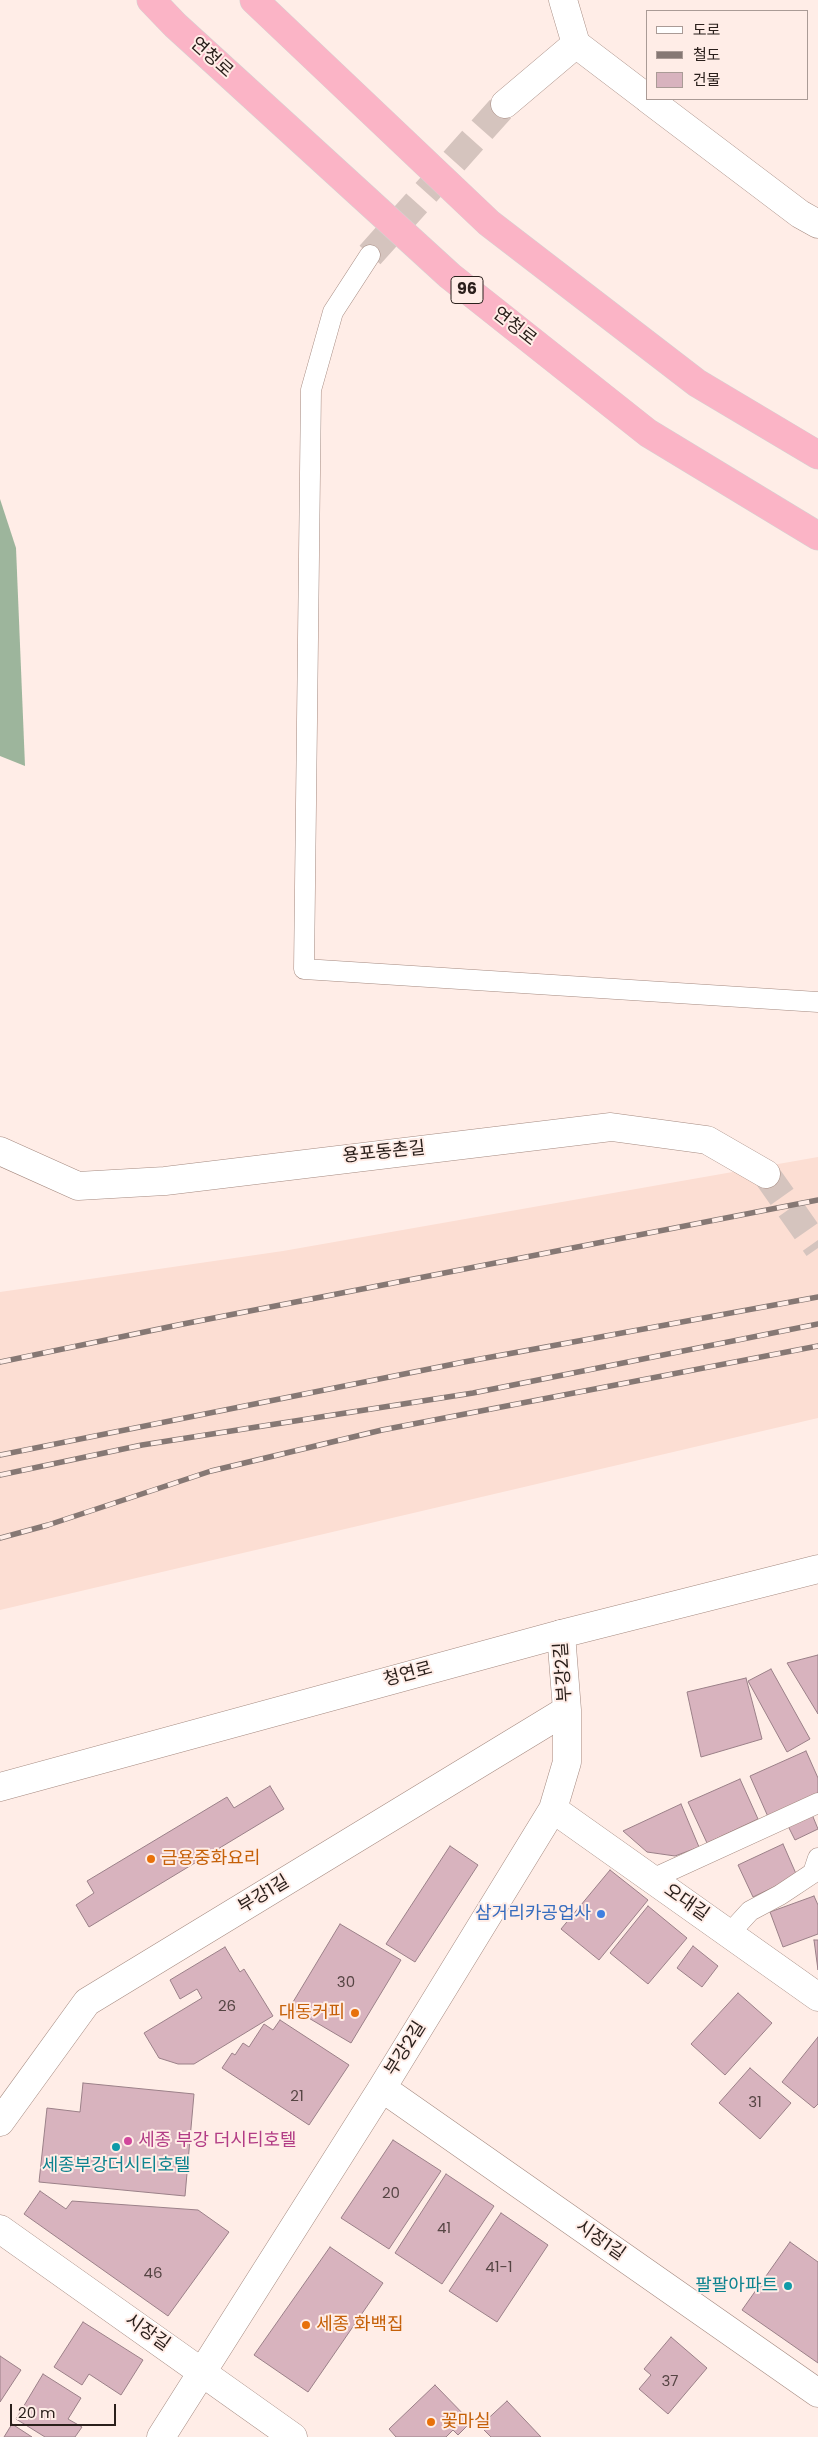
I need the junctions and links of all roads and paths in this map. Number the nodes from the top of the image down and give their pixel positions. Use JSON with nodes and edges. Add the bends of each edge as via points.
{"nodes":[{"id":1,"x":151,"y":0,"type":"edge"},
{"id":2,"x":254,"y":0,"type":"edge"},
{"id":3,"x":563,"y":0,"type":"edge"},
{"id":4,"x":576,"y":44,"type":"junction"},
{"id":5,"x":646,"y":96,"type":"edge"},
{"id":6,"x":651,"y":100,"type":"edge"},
{"id":7,"x":505,"y":104,"type":"tunnel mouth"},
{"id":8,"x":818,"y":224,"type":"edge"},
{"id":9,"x":370,"y":255,"type":"tunnel mouth"},
{"id":10,"x":818,"y":455,"type":"edge"},
{"id":11,"x":818,"y":536,"type":"edge"},
{"id":12,"x":818,"y":1002,"type":"edge"},
{"id":13,"x":0,"y":1151,"type":"edge"},
{"id":14,"x":766,"y":1174,"type":"tunnel mouth"},
{"id":15,"x":818,"y":1569,"type":"edge"},
{"id":16,"x":561,"y":1634,"type":"junction"},
{"id":17,"x":567,"y":1710,"type":"junction"},
{"id":18,"x":0,"y":1787,"type":"edge"},
{"id":19,"x":818,"y":1803,"type":"edge"},
{"id":20,"x":553,"y":1809,"type":"junction"},
{"id":21,"x":818,"y":1858,"type":"edge"},
{"id":22,"x":652,"y":1879,"type":"junction"},
{"id":23,"x":729,"y":1934,"type":"junction"},
{"id":24,"x":818,"y":1997,"type":"edge"},
{"id":25,"x":382,"y":2088,"type":"junction"},
{"id":26,"x":0,"y":2122,"type":"edge"},
{"id":27,"x":0,"y":2229,"type":"edge"},
{"id":28,"x":203,"y":2373,"type":"junction"},
{"id":29,"x":818,"y":2393,"type":"edge"},
{"id":30,"x":161,"y":2437,"type":"edge"},
{"id":31,"x":293,"y":2437,"type":"edge"}],
"edges":[{"from":1,"to":11,"type":"highway","name":"연청로","number":"96","via":[[174,25],[450,276],[648,433]]},
{"from":2,"to":10,"type":"highway","via":[[489,223],[697,383]]},
{"from":3,"to":4,"type":"street"},
{"from":4,"to":5,"type":"street"},
{"from":4,"to":7,"type":"street"},
{"from":6,"to":8,"type":"street","via":[[800,214]]},
{"from":9,"to":12,"type":"lane","via":[[333,312],[311,390],[304,969]]},
{"from":13,"to":14,"type":"street","name":"용포동촌길","via":[[78,1186],[165,1181],[611,1126],[707,1140]]},
{"from":15,"to":16,"type":"street","name":"청연로"},
{"from":16,"to":17,"type":"street","name":"부강2길"},
{"from":16,"to":18,"type":"street","name":"청연로"},
{"from":17,"to":20,"type":"street","name":"부강2길","via":[[567,1762]]},
{"from":17,"to":26,"type":"street","name":"부강1길","via":[[88,2002]]},
{"from":19,"to":22,"type":"lane"},
{"from":20,"to":22,"type":"street","name":"오대길"},
{"from":20,"to":25,"type":"street","name":"부강2길"},
{"from":21,"to":23,"type":"lane","via":[[813,1873],[750,1911]]},
{"from":22,"to":23,"type":"street","name":"오대길"},
{"from":23,"to":24,"type":"street","name":"오대길"},
{"from":25,"to":28,"type":"street","name":"부강2길"},
{"from":25,"to":29,"type":"street","name":"시장1길"},
{"from":27,"to":28,"type":"street","name":"시장길"},
{"from":28,"to":30,"type":"street","name":"부강2길"},
{"from":28,"to":31,"type":"street","name":"시장길"}]}
